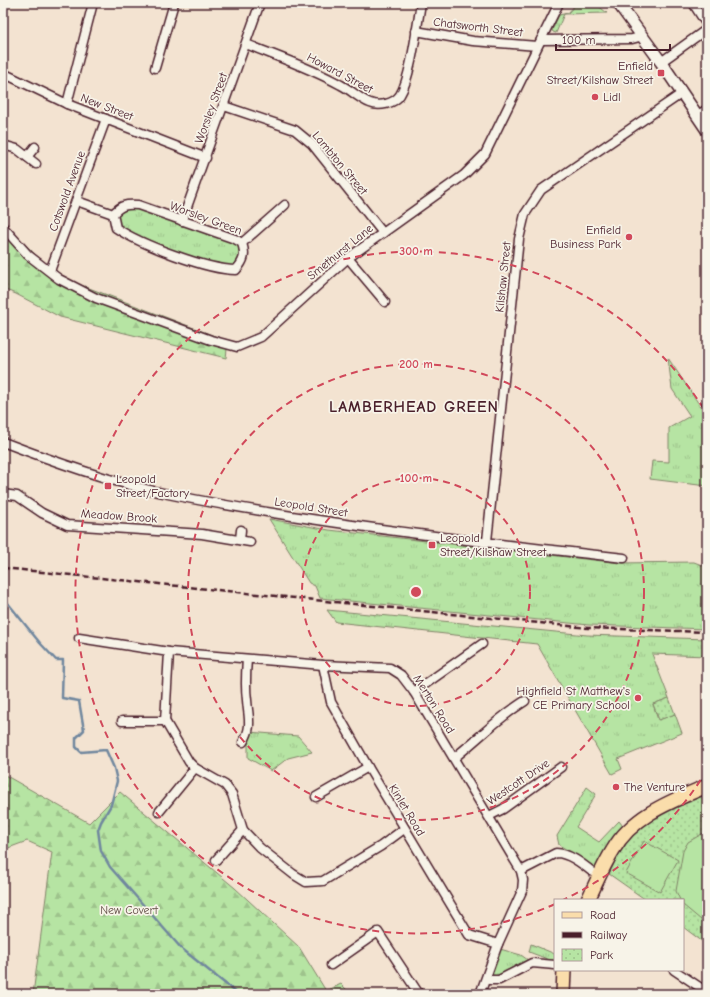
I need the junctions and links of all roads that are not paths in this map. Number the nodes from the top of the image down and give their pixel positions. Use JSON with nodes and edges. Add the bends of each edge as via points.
{"nodes":[{"id":1,"x":94,"y":3,"type":"edge"},
{"id":2,"x":174,"y":3,"type":"edge"},
{"id":3,"x":260,"y":3,"type":"edge"},
{"id":4,"x":421,"y":3,"type":"edge"},
{"id":5,"x":559,"y":3,"type":"edge"},
{"id":6,"x":618,"y":3,"type":"edge"},
{"id":7,"x":693,"y":3,"type":"edge"},
{"id":8,"x":707,"y":25,"type":"edge"},
{"id":9,"x":707,"y":30,"type":"edge"},
{"id":10,"x":416,"y":31,"type":"junction"},
{"id":11,"x":643,"y":36,"type":"junction"},
{"id":12,"x":539,"y":43,"type":"junction"},
{"id":13,"x":246,"y":44,"type":"junction"},
{"id":14,"x":661,"y":62,"type":"junction"},
{"id":15,"x":155,"y":68,"type":"dead end"},
{"id":16,"x":3,"y":73,"type":"edge"},
{"id":17,"x":681,"y":94,"type":"junction"},
{"id":18,"x":67,"y":104,"type":"junction"},
{"id":19,"x":224,"y":106,"type":"junction"},
{"id":20,"x":707,"y":109,"type":"edge"},
{"id":21,"x":697,"y":116,"type":"junction"},
{"id":22,"x":106,"y":119,"type":"junction"},
{"id":23,"x":707,"y":130,"type":"edge"},
{"id":24,"x":3,"y":145,"type":"edge"},
{"id":25,"x":35,"y":147,"type":"dead end"},
{"id":26,"x":27,"y":157,"type":"junction"},
{"id":27,"x":206,"y":158,"type":"junction"},
{"id":28,"x":36,"y":164,"type":"dead end"},
{"id":29,"x":77,"y":201,"type":"junction"},
{"id":30,"x":285,"y":206,"type":"dead end"},
{"id":31,"x":113,"y":214,"type":"junction"},
{"id":32,"x":182,"y":221,"type":"junction"},
{"id":33,"x":3,"y":227,"type":"edge"},
{"id":34,"x":382,"y":233,"type":"junction"},
{"id":35,"x":242,"y":244,"type":"junction"},
{"id":36,"x":348,"y":258,"type":"junction"},
{"id":37,"x":50,"y":271,"type":"junction"},
{"id":38,"x":385,"y":302,"type":"dead end"},
{"id":39,"x":3,"y":442,"type":"edge"},
{"id":40,"x":3,"y":494,"type":"edge"},
{"id":41,"x":241,"y":530,"type":"dead end"},
{"id":42,"x":240,"y":540,"type":"junction"},
{"id":43,"x":486,"y":541,"type":"junction"},
{"id":44,"x":250,"y":542,"type":"dead end"},
{"id":45,"x":624,"y":558,"type":"dead end"},
{"id":46,"x":80,"y":638,"type":"dead end"},
{"id":47,"x":482,"y":644,"type":"dead end"},
{"id":48,"x":169,"y":652,"type":"junction"},
{"id":49,"x":247,"y":659,"type":"junction"},
{"id":50,"x":323,"y":665,"type":"junction"},
{"id":51,"x":414,"y":692,"type":"junction"},
{"id":52,"x":525,"y":700,"type":"dead end"},
{"id":53,"x":122,"y":721,"type":"dead end"},
{"id":54,"x":164,"y":721,"type":"junction"},
{"id":55,"x":243,"y":742,"type":"dead end"},
{"id":56,"x":454,"y":758,"type":"junction"},
{"id":57,"x":368,"y":767,"type":"junction"},
{"id":58,"x":561,"y":767,"type":"dead end"},
{"id":59,"x":195,"y":768,"type":"junction"},
{"id":60,"x":707,"y":786,"type":"edge"},
{"id":61,"x":316,"y":797,"type":"dead end"},
{"id":62,"x":159,"y":812,"type":"dead end"},
{"id":63,"x":489,"y":816,"type":"junction"},
{"id":64,"x":404,"y":829,"type":"junction"},
{"id":65,"x":244,"y":830,"type":"junction"},
{"id":66,"x":216,"y":860,"type":"dead end"},
{"id":67,"x":521,"y":870,"type":"junction"},
{"id":68,"x":599,"y":877,"type":"junction"},
{"id":69,"x":588,"y":899,"type":"edge"},
{"id":70,"x":498,"y":944,"type":"junction"},
{"id":71,"x":331,"y":965,"type":"dead end"},
{"id":72,"x":554,"y":965,"type":"edge"},
{"id":73,"x":564,"y":971,"type":"edge"},
{"id":74,"x":676,"y":971,"type":"edge"},
{"id":75,"x":490,"y":980,"type":"dead end"},
{"id":76,"x":707,"y":992,"type":"edge"},
{"id":77,"x":419,"y":994,"type":"edge"},
{"id":78,"x":479,"y":994,"type":"edge"},
{"id":79,"x":563,"y":994,"type":"edge"}],
"edges":[{"from":1,"to":18,"type":"street"},
{"from":2,"to":15,"type":"street"},
{"from":3,"to":13,"type":"street","name":"Worsley Street"},
{"from":4,"to":10,"type":"street","name":"Howard Street"},
{"from":5,"to":12,"type":"street","name":"Smethurst Lane"},
{"from":6,"to":11,"type":"street"},
{"from":7,"to":8,"type":"street"},
{"from":9,"to":14,"type":"street"},
{"from":10,"to":12,"type":"street","name":"Chatsworth Street","via":[[473,41]]},
{"from":10,"to":13,"type":"street","name":"Howard Street","via":[[406,80],[399,96],[391,103],[379,105],[370,103],[342,85],[302,66]]},
{"from":11,"to":12,"type":"street","name":"Chatsworth Street","via":[[632,39]]},
{"from":11,"to":14,"type":"street"},
{"from":12,"to":34,"type":"street","name":"Smethurst Lane","via":[[485,154],[464,175]]},
{"from":13,"to":19,"type":"street","name":"Worsley Street"},
{"from":14,"to":17,"type":"street"},
{"from":16,"to":18,"type":"street","name":"New Street"},
{"from":17,"to":21,"type":"street"},
{"from":17,"to":43,"type":"street","name":"Kilshaw Street","via":[[541,190],[525,214],[519,239]]},
{"from":18,"to":22,"type":"street","name":"New Street"},
{"from":19,"to":27,"type":"street","name":"Worsley Street"},
{"from":19,"to":34,"type":"street","name":"Lambton Street","via":[[295,130],[312,144]]},
{"from":20,"to":21,"type":"street"},
{"from":21,"to":23,"type":"street"},
{"from":22,"to":27,"type":"street","name":"New Street"},
{"from":22,"to":29,"type":"street","name":"Cotswold Avenue"},
{"from":24,"to":26,"type":"street","via":[[16,149]]},
{"from":25,"to":26,"type":"street"},
{"from":26,"to":28,"type":"street"},
{"from":27,"to":32,"type":"street","name":"Worsley Street"},
{"from":29,"to":31,"type":"street"},
{"from":29,"to":37,"type":"street","name":"Cotswold Avenue"},
{"from":30,"to":35,"type":"street"},
{"from":31,"to":32,"type":"street","name":"Worsley Green","via":[[119,207],[127,204],[138,205]]},
{"from":31,"to":35,"type":"street","name":"Worsley Green","via":[[116,228],[132,238],[222,270],[236,270],[244,262],[245,252]]},
{"from":32,"to":35,"type":"street","name":"Worsley Green"},
{"from":33,"to":37,"type":"street","name":"Smethurst Lane","via":[[28,255]]},
{"from":34,"to":36,"type":"street","name":"Smethurst Lane"},
{"from":36,"to":37,"type":"street","name":"Smethurst Lane","via":[[261,337],[237,347],[96,298],[59,280]]},
{"from":36,"to":38,"type":"street"},
{"from":39,"to":43,"type":"street","name":"Leopold Street","via":[[116,481],[227,506]]},
{"from":40,"to":42,"type":"street","name":"Meadow Brook","via":[[17,496],[42,513],[67,525],[202,534]]},
{"from":41,"to":42,"type":"street"},
{"from":42,"to":44,"type":"street","name":"Meadow Brook"},
{"from":43,"to":45,"type":"street","name":"Leopold Street"},
{"from":46,"to":48,"type":"street","name":"Merton Road"},
{"from":47,"to":51,"type":"street"},
{"from":48,"to":49,"type":"street","name":"Merton Road"},
{"from":48,"to":54,"type":"street"},
{"from":49,"to":50,"type":"street","name":"Merton Road"},
{"from":49,"to":55,"type":"street","via":[[247,700],[250,719],[248,735]]},
{"from":50,"to":51,"type":"street","name":"Merton Road","via":[[390,668],[402,675]]},
{"from":50,"to":57,"type":"street","name":"Kinlet Road","via":[[332,702]]},
{"from":51,"to":56,"type":"street","name":"Merton Road"},
{"from":52,"to":56,"type":"street"},
{"from":53,"to":54,"type":"street"},
{"from":54,"to":59,"type":"street"},
{"from":56,"to":63,"type":"street","name":"Merton Road"},
{"from":57,"to":61,"type":"street"},
{"from":57,"to":64,"type":"street","name":"Kinlet Road"},
{"from":58,"to":63,"type":"street","name":"Westcott Drive","via":[[503,809]]},
{"from":59,"to":62,"type":"street"},
{"from":59,"to":65,"type":"street","via":[[225,784],[232,794]]},
{"from":60,"to":68,"type":"main road","via":[[644,817],[621,839]]},
{"from":63,"to":67,"type":"street","name":"Merton Road"},
{"from":64,"to":65,"type":"street","via":[[336,875],[323,881],[306,882],[260,848]]},
{"from":64,"to":70,"type":"street","name":"Kinlet Road","via":[[469,935]]},
{"from":65,"to":66,"type":"street"},
{"from":67,"to":68,"type":"street","via":[[561,853]]},
{"from":67,"to":70,"type":"street","name":"Merton Road","via":[[522,891]]},
{"from":68,"to":69,"type":"main road"},
{"from":70,"to":78,"type":"street","name":"Merton Road"},
{"from":71,"to":77,"type":"street","via":[[378,932]]},
{"from":72,"to":75,"type":"street","via":[[532,963],[499,980]]},
{"from":73,"to":79,"type":"main road"},
{"from":74,"to":76,"type":"street"}]}
